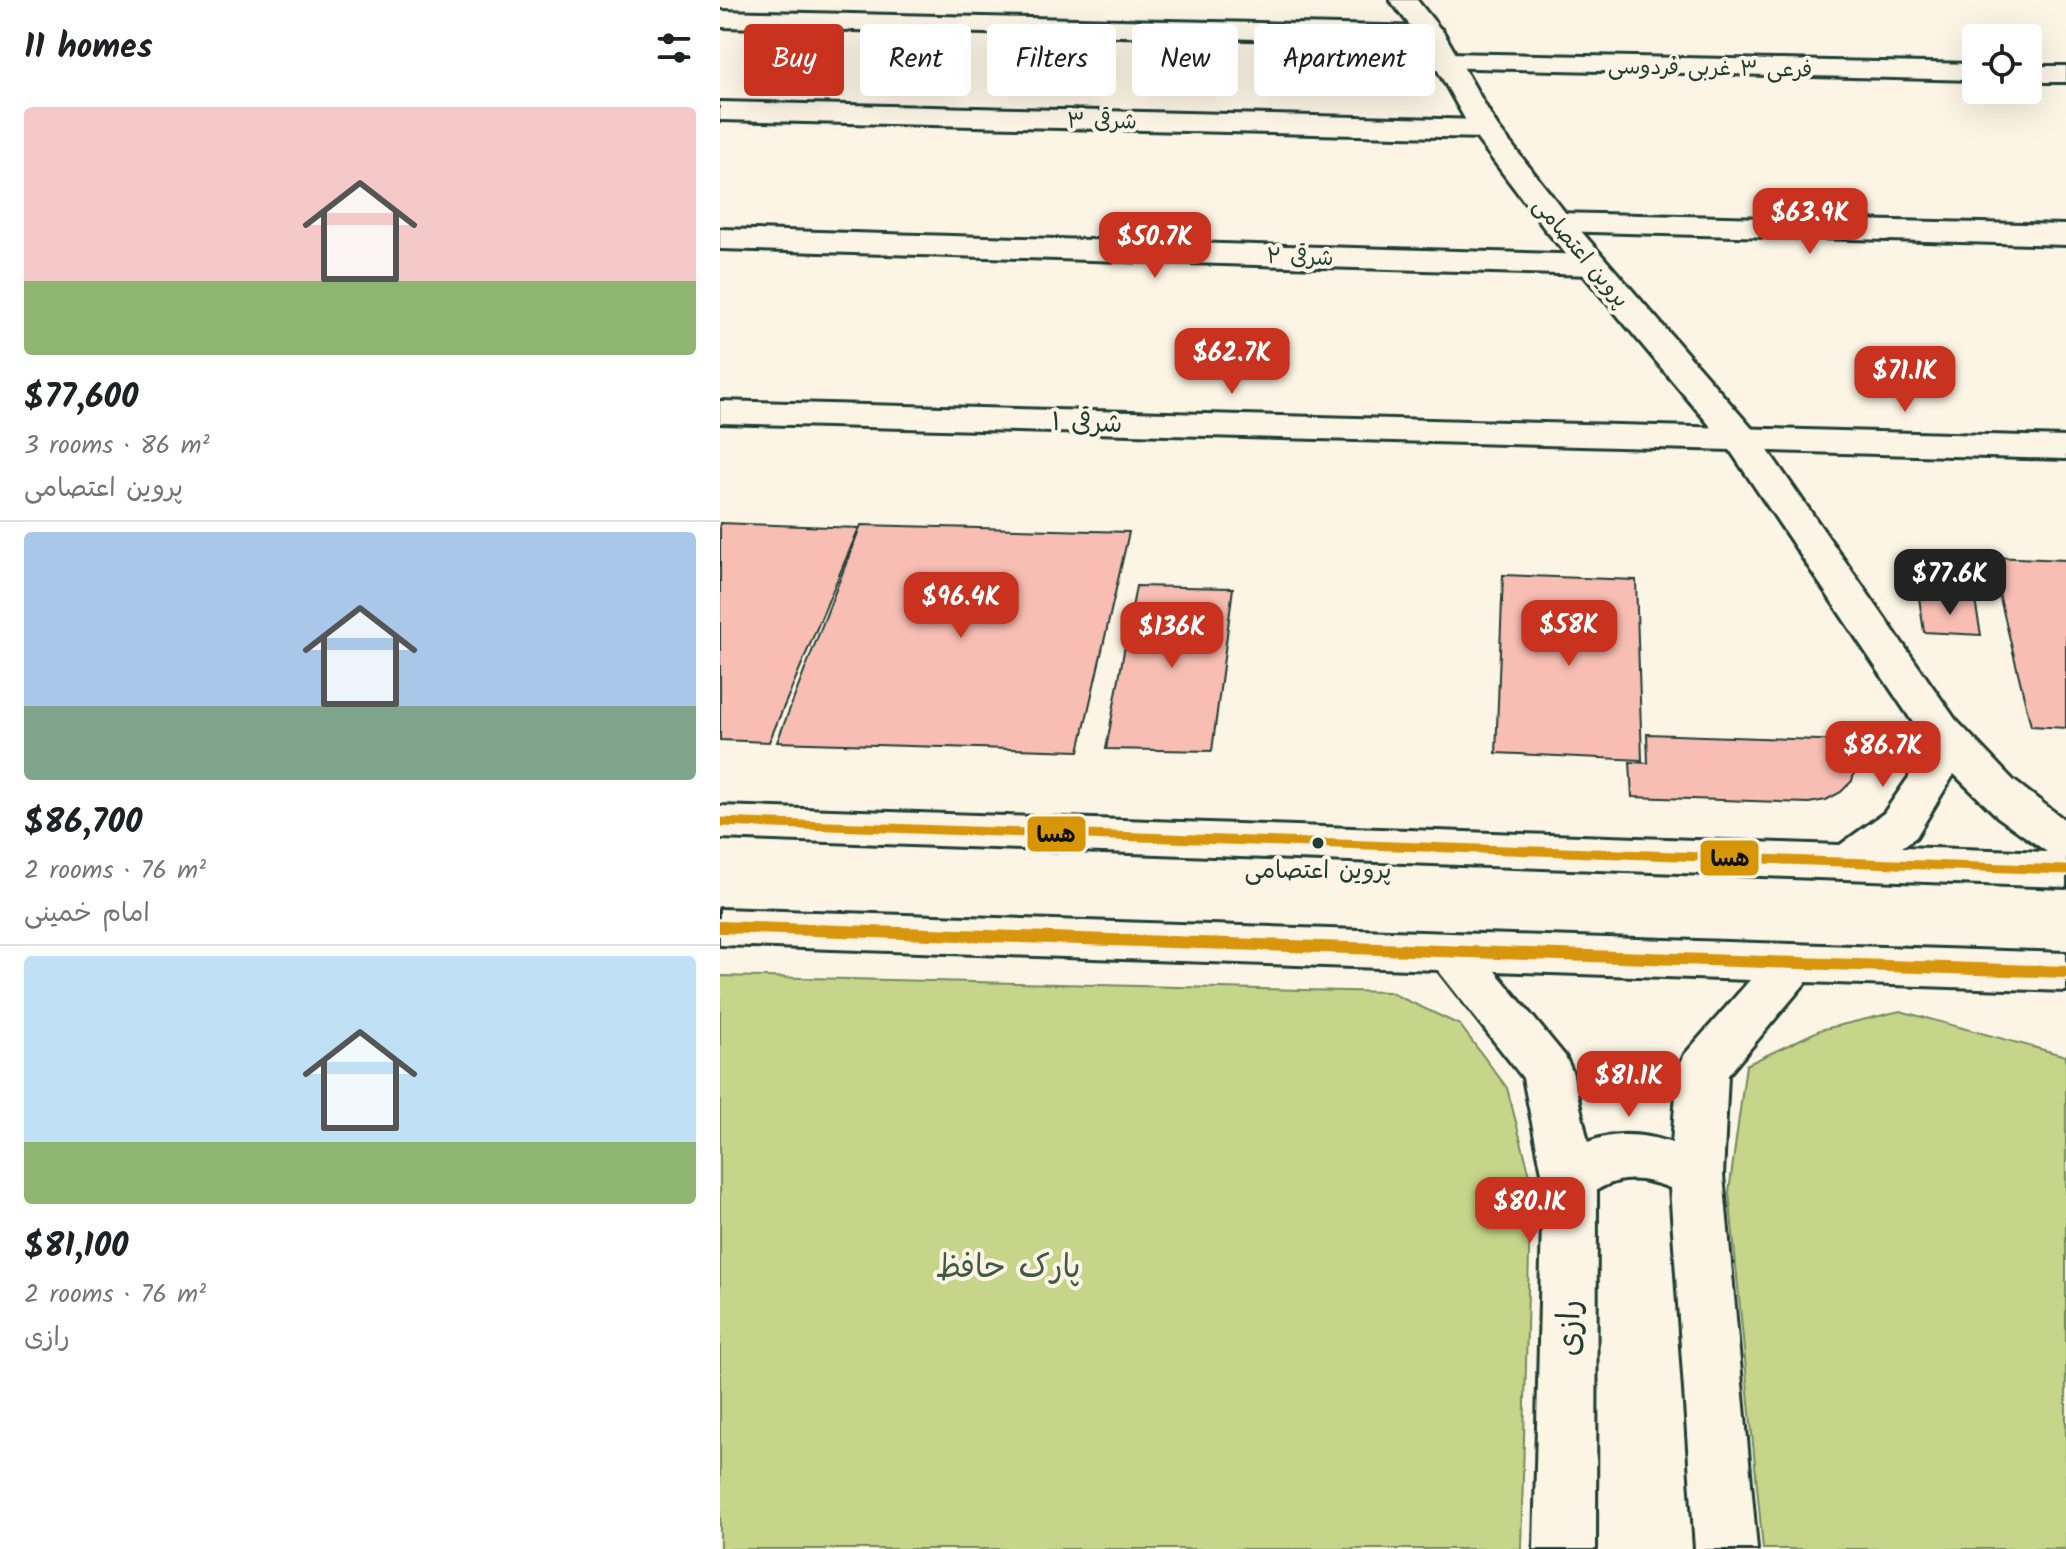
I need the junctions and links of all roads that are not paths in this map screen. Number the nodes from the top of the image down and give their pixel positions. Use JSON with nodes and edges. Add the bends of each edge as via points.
{"nodes":[{"id":1,"x":1403,"y":0,"type":"edge"},
{"id":2,"x":720,"y":19,"type":"edge"},
{"id":3,"x":1438,"y":48,"type":"junction"},
{"id":4,"x":1962,"y":71,"type":"edge"},
{"id":5,"x":2042,"y":74,"type":"edge"},
{"id":6,"x":2066,"y":74,"type":"edge"},
{"id":7,"x":720,"y":111,"type":"edge"},
{"id":8,"x":1484,"y":129,"type":"junction"},
{"id":9,"x":1556,"y":222,"type":"junction"},
{"id":10,"x":2066,"y":235,"type":"edge"},
{"id":11,"x":720,"y":239,"type":"edge"},
{"id":12,"x":1592,"y":265,"type":"junction"},
{"id":13,"x":720,"y":412,"type":"edge"},
{"id":14,"x":1742,"y":440,"type":"junction"},
{"id":15,"x":2066,"y":448,"type":"edge"},
{"id":16,"x":1940,"y":729,"type":"junction"},
{"id":17,"x":720,"y":822,"type":"edge"},
{"id":18,"x":2066,"y":842,"type":"edge"},
{"id":19,"x":1849,"y":862,"type":"junction"},
{"id":20,"x":2066,"y":870,"type":"edge"},
{"id":21,"x":720,"y":927,"type":"edge"},
{"id":22,"x":1451,"y":951,"type":"junction"},
{"id":23,"x":1792,"y":965,"type":"junction"},
{"id":24,"x":2066,"y":972,"type":"edge"},
{"id":25,"x":1696,"y":1175,"type":"junction"},
{"id":26,"x":1570,"y":1178,"type":"junction"},
{"id":27,"x":1565,"y":1549,"type":"edge"},
{"id":28,"x":1726,"y":1549,"type":"edge"}],
"edges":[{"from":1,"to":3,"type":"street","name":"پروین اعتصامی"},
{"from":2,"to":3,"type":"street","name":"فرعی ۳ غربی فردوسی"},
{"from":3,"to":4,"type":"street","name":"فرعی ۳ غربی فردوسی"},
{"from":3,"to":8,"type":"street","name":"پروین اعتصامی"},
{"from":5,"to":6,"type":"street"},
{"from":7,"to":8,"type":"street","name":"۳ شرقی"},
{"from":8,"to":9,"type":"street","name":"پروین اعتصامی"},
{"from":9,"to":10,"type":"street"},
{"from":9,"to":12,"type":"street","name":"پروین اعتصامی"},
{"from":11,"to":12,"type":"street","name":"۲ شرقی"},
{"from":12,"to":14,"type":"street","name":"پروین اعتصامی"},
{"from":13,"to":14,"type":"street","name":"۱ شرقی"},
{"from":14,"to":15,"type":"street","name":"۱ شرقی"},
{"from":14,"to":16,"type":"street","name":"پروین اعتصامی"},
{"from":16,"to":18,"type":"street","name":"پروین اعتصامی","via":[[1976,773],[2037,825]]},
{"from":16,"to":19,"type":"street","via":[[1931,779],[1900,825]]},
{"from":17,"to":19,"type":"street"},
{"from":19,"to":20,"type":"street"},
{"from":21,"to":22,"type":"street"},
{"from":22,"to":23,"type":"street"},
{"from":22,"to":26,"type":"street","name":"رازی","via":[[1547,1071]]},
{"from":23,"to":24,"type":"street"},
{"from":23,"to":25,"type":"street","via":[[1703,1069]]},
{"from":25,"to":26,"type":"street","via":[[1653,1159],[1609,1157]]},
{"from":25,"to":28,"type":"street"},
{"from":26,"to":27,"type":"street","name":"رازی"}]}
